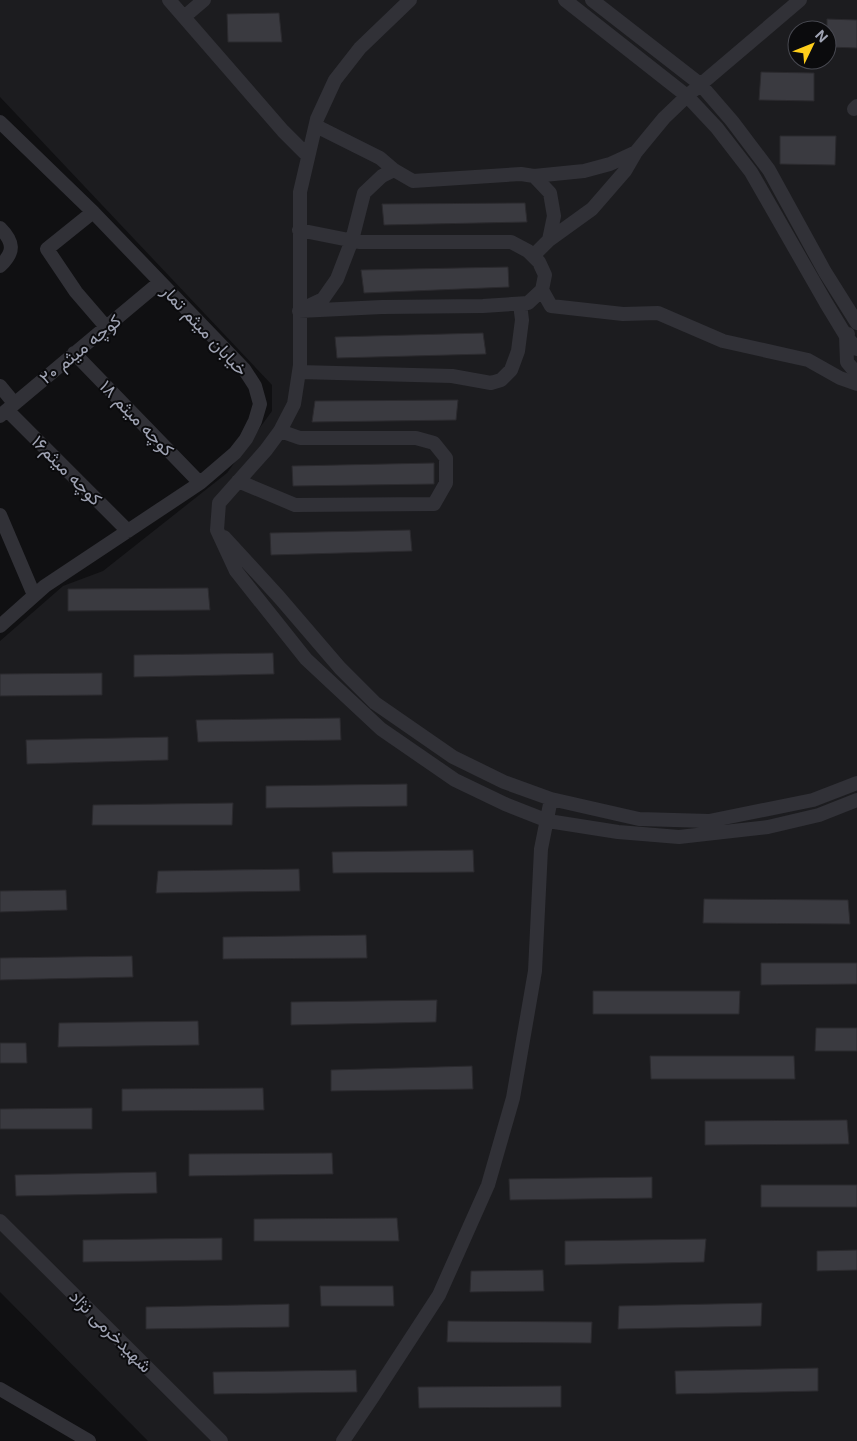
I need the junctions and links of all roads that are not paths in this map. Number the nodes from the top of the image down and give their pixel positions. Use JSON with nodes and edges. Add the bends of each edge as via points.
{"nodes":[{"id":1,"x":170,"y":0,"type":"edge"},
{"id":2,"x":204,"y":0,"type":"edge"},
{"id":3,"x":410,"y":0,"type":"edge"},
{"id":4,"x":565,"y":0,"type":"edge"},
{"id":5,"x":592,"y":0,"type":"edge"},
{"id":6,"x":800,"y":0,"type":"edge"},
{"id":7,"x":184,"y":17,"type":"junction"},
{"id":8,"x":700,"y":84,"type":"junction"},
{"id":9,"x":687,"y":96,"type":"junction"},
{"id":10,"x":0,"y":122,"type":"edge"},
{"id":11,"x":316,"y":126,"type":"junction"},
{"id":12,"x":636,"y":152,"type":"junction"},
{"id":13,"x":308,"y":156,"type":"junction"},
{"id":14,"x":394,"y":170,"type":"junction"},
{"id":15,"x":534,"y":176,"type":"junction"},
{"id":16,"x":93,"y":212,"type":"junction"},
{"id":17,"x":0,"y":228,"type":"edge"},
{"id":18,"x":299,"y":230,"type":"junction"},
{"id":19,"x":352,"y":240,"type":"junction"},
{"id":20,"x":550,"y":240,"type":"junction"},
{"id":21,"x":533,"y":256,"type":"junction"},
{"id":22,"x":0,"y":266,"type":"edge"},
{"id":23,"x":160,"y":282,"type":"junction"},
{"id":24,"x":542,"y":290,"type":"junction"},
{"id":25,"x":520,"y":304,"type":"junction"},
{"id":26,"x":299,"y":310,"type":"junction"},
{"id":27,"x":857,"y":323,"type":"edge"},
{"id":28,"x":107,"y":328,"type":"junction"},
{"id":29,"x":852,"y":331,"type":"edge"},
{"id":30,"x":857,"y":349,"type":"edge"},
{"id":31,"x":74,"y":353,"type":"junction"},
{"id":32,"x":299,"y":372,"type":"junction"},
{"id":33,"x":857,"y":374,"type":"edge"},
{"id":34,"x":857,"y":384,"type":"edge"},
{"id":35,"x":0,"y":386,"type":"edge"},
{"id":36,"x":7,"y":409,"type":"edge"},
{"id":37,"x":280,"y":432,"type":"junction"},
{"id":38,"x":238,"y":481,"type":"junction"},
{"id":39,"x":200,"y":483,"type":"junction"},
{"id":40,"x":0,"y":515,"type":"edge"},
{"id":41,"x":217,"y":530,"type":"junction"},
{"id":42,"x":128,"y":531,"type":"junction"},
{"id":43,"x":34,"y":595,"type":"junction"},
{"id":44,"x":0,"y":626,"type":"edge"},
{"id":45,"x":857,"y":784,"type":"edge"},
{"id":46,"x":551,"y":799,"type":"junction"},
{"id":47,"x":813,"y":800,"type":"junction"},
{"id":48,"x":857,"y":800,"type":"edge"},
{"id":49,"x":819,"y":815,"type":"junction"},
{"id":50,"x":548,"y":822,"type":"junction"},
{"id":51,"x":0,"y":1222,"type":"edge"},
{"id":52,"x":0,"y":1389,"type":"edge"},
{"id":53,"x":89,"y":1441,"type":"edge"},
{"id":54,"x":222,"y":1441,"type":"edge"},
{"id":55,"x":343,"y":1441,"type":"edge"}],
"edges":[{"from":1,"to":7,"type":"street"},
{"from":2,"to":7,"type":"street"},
{"from":3,"to":11,"type":"street","via":[[360,48],[335,80]]},
{"from":4,"to":9,"type":"street"},
{"from":5,"to":8,"type":"street"},
{"from":6,"to":8,"type":"street"},
{"from":7,"to":13,"type":"street"},
{"from":8,"to":9,"type":"street"},
{"from":8,"to":27,"type":"street","via":[[769,170]]},
{"from":9,"to":12,"type":"street"},
{"from":9,"to":29,"type":"street","via":[[751,172],[793,247]]},
{"from":10,"to":16,"type":"street","name":"خیابان میثم تمار"},
{"from":11,"to":13,"type":"street"},
{"from":11,"to":14,"type":"street","via":[[380,158]]},
{"from":12,"to":15,"type":"street","via":[[584,171]]},
{"from":12,"to":20,"type":"street","via":[[625,171],[592,209]]},
{"from":13,"to":18,"type":"street","via":[[300,192]]},
{"from":14,"to":15,"type":"street","via":[[413,180]]},
{"from":14,"to":19,"type":"street","via":[[382,176],[364,193]]},
{"from":15,"to":20,"type":"street","via":[[550,193],[554,216]]},
{"from":16,"to":23,"type":"street","name":"خیابان میثم تمار"},
{"from":16,"to":28,"type":"street","via":[[48,249],[76,292]]},
{"from":17,"to":22,"type":"street","via":[[7,235],[11,248],[10,255]]},
{"from":18,"to":19,"type":"street"},
{"from":18,"to":26,"type":"street"},
{"from":19,"to":21,"type":"street","via":[[511,242]]},
{"from":19,"to":26,"type":"street","via":[[337,279],[323,299]]},
{"from":20,"to":21,"type":"street"},
{"from":21,"to":24,"type":"street","via":[[545,275]]},
{"from":23,"to":28,"type":"street","name":"کوچه میثم ۲۰"},
{"from":23,"to":39,"type":"street","name":"خیابان میثم تمار","via":[[244,369],[255,386],[260,404],[246,439],[235,453]]},
{"from":24,"to":25,"type":"street","via":[[528,303]]},
{"from":24,"to":34,"type":"street","via":[[551,306],[623,314],[658,313],[723,341],[808,360]]},
{"from":25,"to":26,"type":"street"},
{"from":25,"to":32,"type":"street","via":[[522,320],[518,351],[512,370],[501,380],[491,383],[452,376]]},
{"from":26,"to":32,"type":"street"},
{"from":28,"to":31,"type":"street","name":"کوچه میثم ۲۰"},
{"from":29,"to":30,"type":"street"},
{"from":29,"to":33,"type":"street","via":[[847,362]]},
{"from":31,"to":36,"type":"street","name":"کوچه میثم ۲۰"},
{"from":31,"to":39,"type":"street","name":"کوچه میثم ۱۸"},
{"from":32,"to":37,"type":"street","via":[[294,404]]},
{"from":35,"to":36,"type":"street","name":"کوچه میثم۱۶"},
{"from":36,"to":42,"type":"street","name":"کوچه میثم۱۶"},
{"from":37,"to":38,"type":"street"},
{"from":37,"to":38,"type":"street","via":[[300,438],[416,438],[434,443],[446,458],[446,483],[434,504],[295,506]]},
{"from":38,"to":41,"type":"street","via":[[219,503]]},
{"from":39,"to":42,"type":"street","name":"خیابان میثم تمار"},
{"from":40,"to":43,"type":"street"},
{"from":41,"to":46,"type":"street","via":[[340,668],[375,702],[453,757],[504,782]]},
{"from":41,"to":50,"type":"street","via":[[236,572],[306,659],[381,729],[455,780]]},
{"from":42,"to":43,"type":"street","name":"خیابان میثم تمار"},
{"from":43,"to":44,"type":"street","name":"خیابان میثم تمار"},
{"from":45,"to":47,"type":"street"},
{"from":46,"to":47,"type":"street","via":[[639,818],[709,821]]},
{"from":46,"to":50,"type":"street"},
{"from":47,"to":49,"type":"street"},
{"from":48,"to":49,"type":"street"},
{"from":49,"to":50,"type":"street","via":[[768,827],[679,836],[618,832]]},
{"from":50,"to":55,"type":"street","via":[[540,849],[535,970],[513,1098],[488,1185],[439,1295]]},
{"from":51,"to":54,"type":"street","name":"شهیدخرمی نژاد"},
{"from":52,"to":53,"type":"street"}]}
